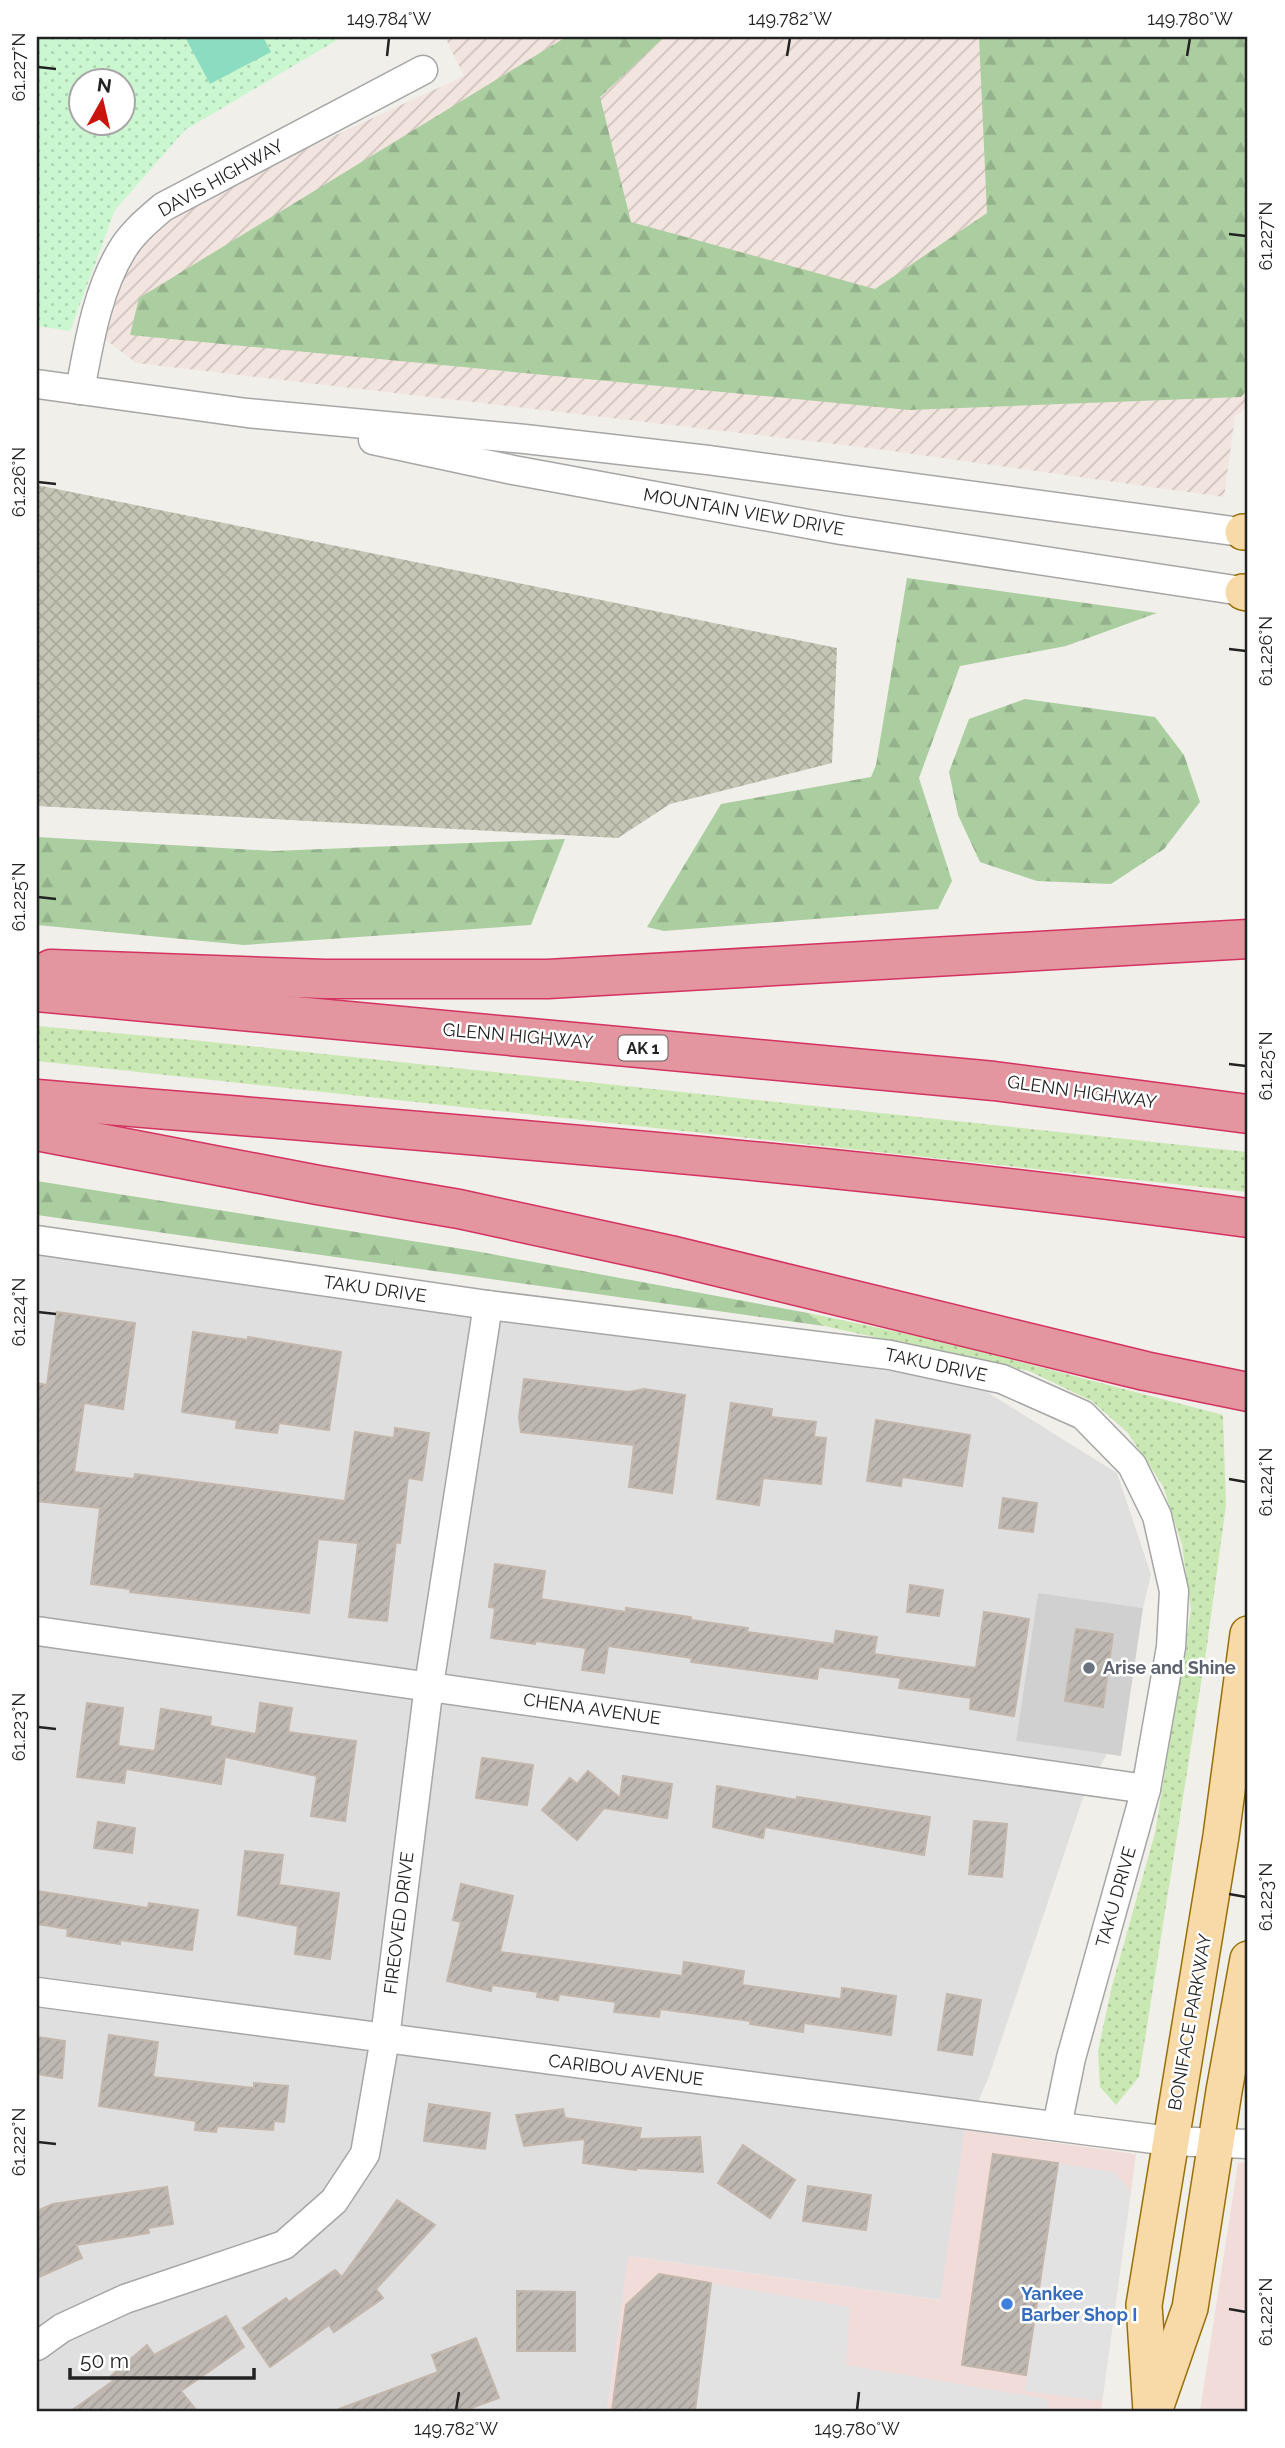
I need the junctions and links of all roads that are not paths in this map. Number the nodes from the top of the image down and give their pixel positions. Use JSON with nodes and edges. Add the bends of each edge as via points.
{"nodes":[{"id":1,"x":423,"y":70,"type":"dead end"},
{"id":2,"x":37,"y":384,"type":"edge"},
{"id":3,"x":80,"y":390,"type":"junction"},
{"id":4,"x":247,"y":414,"type":"junction"},
{"id":5,"x":1246,"y":532,"type":"edge"},
{"id":6,"x":1247,"y":592,"type":"edge"},
{"id":7,"x":1248,"y":939,"type":"edge"},
{"id":8,"x":37,"y":968,"type":"edge"},
{"id":9,"x":37,"y":992,"type":"edge"},
{"id":10,"x":994,"y":1081,"type":"junction"},
{"id":11,"x":1248,"y":1095,"type":"edge"},
{"id":12,"x":37,"y":1098,"type":"edge"},
{"id":13,"x":1248,"y":1114,"type":"edge"},
{"id":14,"x":37,"y":1132,"type":"edge"},
{"id":15,"x":1248,"y":1218,"type":"edge"},
{"id":16,"x":37,"y":1240,"type":"edge"},
{"id":17,"x":488,"y":1305,"type":"junction"},
{"id":18,"x":1248,"y":1392,"type":"edge"},
{"id":19,"x":37,"y":1631,"type":"edge"},
{"id":20,"x":1248,"y":1634,"type":"edge"},
{"id":21,"x":429,"y":1685,"type":"junction"},
{"id":22,"x":1146,"y":1789,"type":"junction"},
{"id":23,"x":1248,"y":1959,"type":"edge"},
{"id":24,"x":37,"y":1992,"type":"edge"},
{"id":25,"x":385,"y":2038,"type":"junction"},
{"id":26,"x":1057,"y":2126,"type":"junction"},
{"id":27,"x":1170,"y":2141,"type":"junction"},
{"id":28,"x":1232,"y":2144,"type":"edge"},
{"id":29,"x":37,"y":2346,"type":"edge"},
{"id":30,"x":1152,"y":2411,"type":"edge"}],
"edges":[{"from":1,"to":3,"type":"street","name":"DAVIS HIGHWAY","via":[[163,206],[141,226],[108,276]]},
{"from":2,"to":3,"type":"street","name":"MOUNTAIN VIEW DRIVE"},
{"from":3,"to":4,"type":"street","name":"MOUNTAIN VIEW DRIVE"},
{"from":4,"to":5,"type":"street","name":"MOUNTAIN VIEW DRIVE","via":[[708,460]]},
{"from":4,"to":6,"type":"street","name":"MOUNTAIN VIEW DRIVE","via":[[513,470],[841,530]]},
{"from":7,"to":8,"type":"highway","via":[[548,979],[325,979]]},
{"from":9,"to":10,"type":"highway","name":"GLENN HIGHWAY","number":"AK 1"},
{"from":10,"to":11,"type":"highway"},
{"from":10,"to":13,"type":"highway","name":"GLENN HIGHWAY","number":"AK 1"},
{"from":12,"to":15,"type":"highway","via":[[734,1159]]},
{"from":14,"to":18,"type":"highway","via":[[459,1209]]},
{"from":16,"to":17,"type":"street","name":"TAKU DRIVE"},
{"from":17,"to":21,"type":"street","name":"FIREOVED DRIVE"},
{"from":17,"to":22,"type":"street","name":"TAKU DRIVE","via":[[890,1355],[1002,1379],[1083,1415],[1132,1465],[1157,1516],[1174,1591],[1171,1647]]},
{"from":19,"to":21,"type":"street","name":"CHENA AVENUE"},
{"from":20,"to":27,"type":"main road","name":"BONIFACE PARKWAY","via":[[1221,1836]]},
{"from":21,"to":22,"type":"street","name":"CHENA AVENUE"},
{"from":21,"to":25,"type":"street","name":"FIREOVED DRIVE"},
{"from":22,"to":26,"type":"street","name":"TAKU DRIVE","via":[[1071,2058]]},
{"from":23,"to":28,"type":"main road","name":"BONIFACE PARKWAY"},
{"from":24,"to":25,"type":"street","name":"CARIBOU AVENUE"},
{"from":25,"to":26,"type":"street","name":"CARIBOU AVENUE"},
{"from":25,"to":29,"type":"street","name":"FIREOVED DRIVE","via":[[365,2154],[334,2201],[284,2245],[125,2299],[62,2328]]},
{"from":26,"to":27,"type":"street","name":"CARIBOU AVENUE"},
{"from":27,"to":28,"type":"street","name":"CARIBOU AVENUE"},
{"from":27,"to":30,"type":"main road","name":"BONIFACE PARKWAY","via":[[1144,2305]]},
{"from":28,"to":30,"type":"main road","name":"BONIFACE PARKWAY","via":[[1191,2308]]}]}
